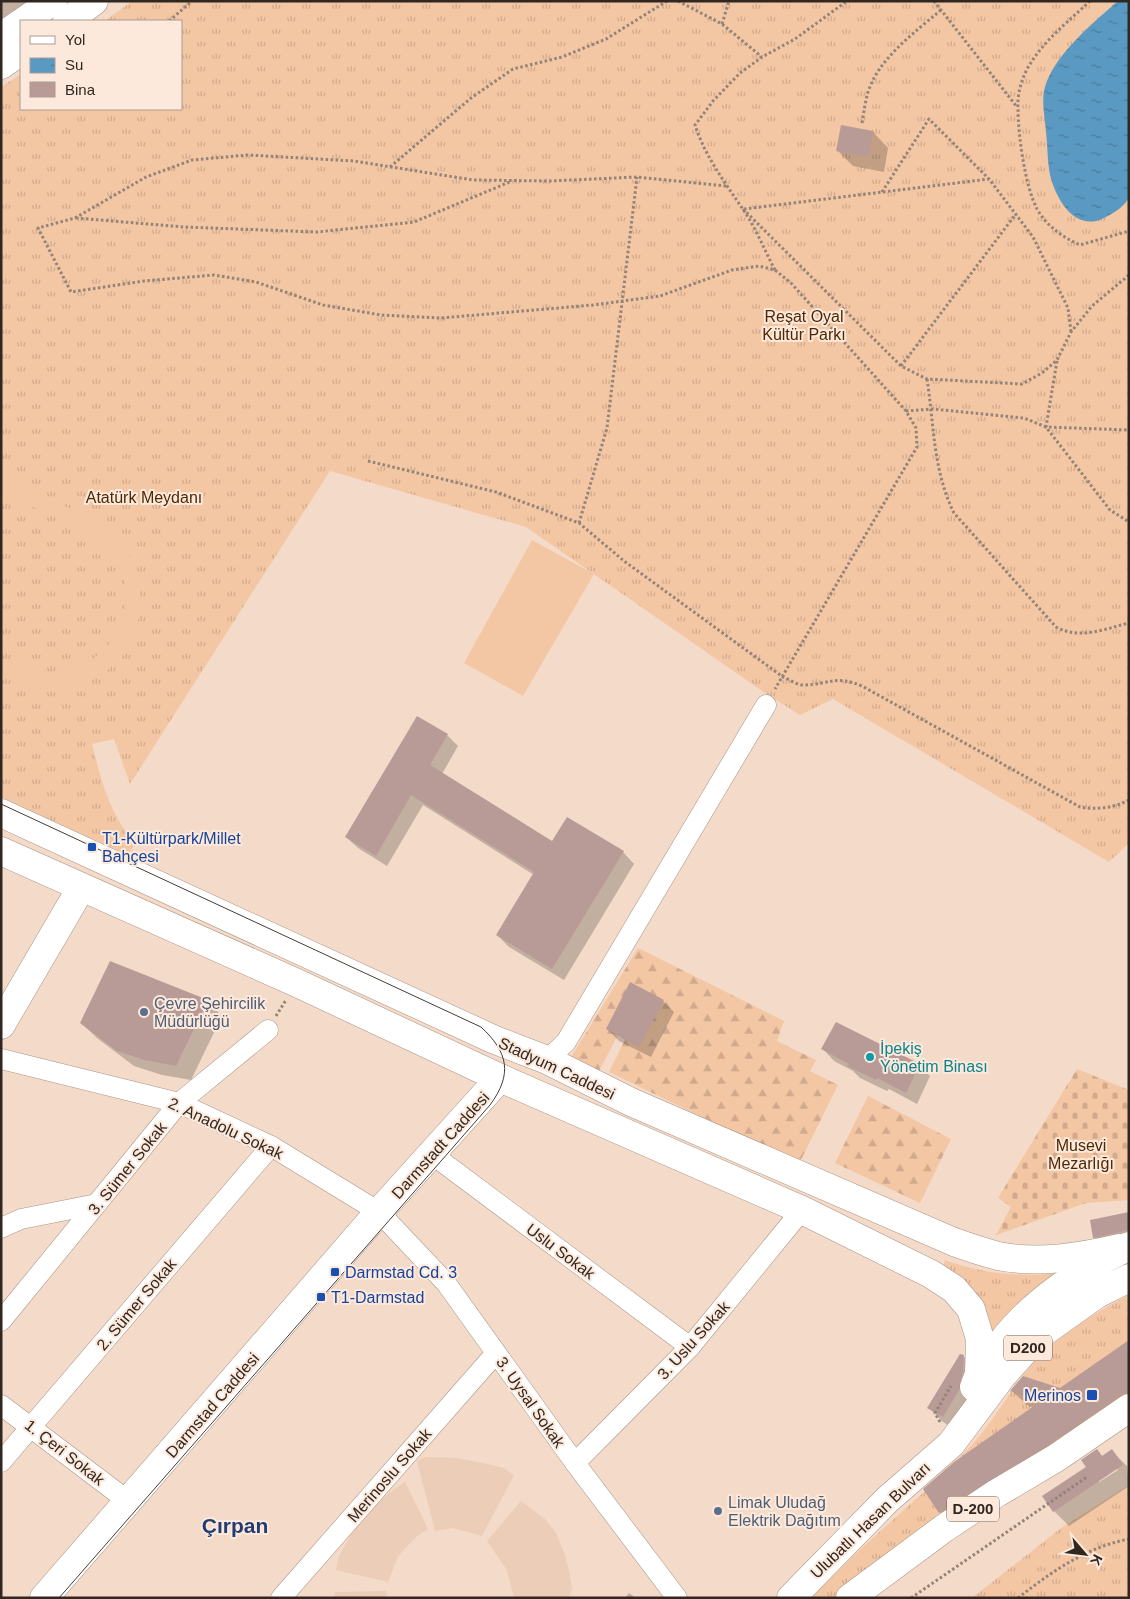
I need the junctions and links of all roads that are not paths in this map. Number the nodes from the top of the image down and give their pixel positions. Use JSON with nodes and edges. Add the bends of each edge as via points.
{"nodes":[{"id":1,"x":53,"y":1,"type":"edge"},
{"id":2,"x":94,"y":1,"type":"edge"},
{"id":3,"x":26,"y":20,"type":"edge"},
{"id":4,"x":68,"y":20,"type":"edge"},
{"id":5,"x":20,"y":24,"type":"edge"},
{"id":6,"x":1,"y":37,"type":"edge"},
{"id":7,"x":20,"y":52,"type":"edge"},
{"id":8,"x":1,"y":65,"type":"edge"},
{"id":9,"x":766,"y":705,"type":"road end"},
{"id":10,"x":1,"y":813,"type":"edge"},
{"id":11,"x":1,"y":851,"type":"edge"},
{"id":12,"x":82,"y":888,"type":"junction"},
{"id":13,"x":1,"y":1025,"type":"edge"},
{"id":14,"x":268,"y":1030,"type":"dead end"},
{"id":15,"x":1,"y":1059,"type":"edge"},
{"id":16,"x":547,"y":1060,"type":"junction"},
{"id":17,"x":500,"y":1078,"type":"junction"},
{"id":18,"x":179,"y":1103,"type":"junction"},
{"id":19,"x":271,"y":1146,"type":"junction"},
{"id":20,"x":433,"y":1155,"type":"junction"},
{"id":21,"x":98,"y":1204,"type":"junction"},
{"id":22,"x":802,"y":1210,"type":"junction"},
{"id":23,"x":380,"y":1212,"type":"junction"},
{"id":24,"x":1,"y":1228,"type":"edge"},
{"id":25,"x":1129,"y":1246,"type":"edge"},
{"id":26,"x":1129,"y":1278,"type":"edge"},
{"id":27,"x":1,"y":1321,"type":"edge"},
{"id":28,"x":690,"y":1347,"type":"junction"},
{"id":29,"x":496,"y":1353,"type":"junction"},
{"id":30,"x":1,"y":1405,"type":"edge"},
{"id":31,"x":1129,"y":1408,"type":"edge"},
{"id":32,"x":1129,"y":1414,"type":"edge"},
{"id":33,"x":32,"y":1426,"type":"junction"},
{"id":34,"x":1101,"y":1427,"type":"junction"},
{"id":35,"x":952,"y":1444,"type":"junction"},
{"id":36,"x":1,"y":1462,"type":"edge"},
{"id":37,"x":575,"y":1463,"type":"junction"},
{"id":38,"x":128,"y":1501,"type":"junction"},
{"id":39,"x":44,"y":1598,"type":"edge"},
{"id":40,"x":281,"y":1598,"type":"edge"},
{"id":41,"x":677,"y":1598,"type":"edge"},
{"id":42,"x":790,"y":1598,"type":"edge"},
{"id":43,"x":850,"y":1598,"type":"edge"}],
"edges":[{"from":1,"to":3,"type":"main road"},
{"from":2,"to":4,"type":"main road"},
{"from":5,"to":6,"type":"main road"},
{"from":7,"to":8,"type":"main road"},
{"from":9,"to":16,"type":"street","via":[[566,1042]]},
{"from":10,"to":16,"type":"main road","name":"Stadyum Caddesi","via":[[486,1036]]},
{"from":11,"to":12,"type":"main road"},
{"from":12,"to":13,"type":"main road"},
{"from":12,"to":17,"type":"main road"},
{"from":14,"to":18,"type":"street","name":"3. Sümer Sokak"},
{"from":15,"to":18,"type":"street","name":"2. Anadolu Sokak"},
{"from":16,"to":25,"type":"main road","name":"Stadyum Caddesi","via":[[631,1102],[954,1242],[999,1256],[1042,1260],[1087,1256]]},
{"from":17,"to":20,"type":"main road","name":"Darmstadt Caddesi"},
{"from":17,"to":22,"type":"main road"},
{"from":18,"to":19,"type":"street","name":"2. Anadolu Sokak"},
{"from":18,"to":21,"type":"street","name":"3. Sümer Sokak"},
{"from":19,"to":23,"type":"street","name":"2. Anadolu Sokak"},
{"from":19,"to":33,"type":"street","name":"2. Sümer Sokak"},
{"from":20,"to":23,"type":"main road","name":"Darmstadt Caddesi"},
{"from":20,"to":28,"type":"street","name":"Uslu Sokak"},
{"from":21,"to":24,"type":"street","via":[[21,1219]]},
{"from":21,"to":27,"type":"street","name":"3. Sümer Sokak"},
{"from":22,"to":28,"type":"street","name":"3. Uslu Sokak"},
{"from":22,"to":35,"type":"main road","via":[[931,1274],[954,1290],[971,1308],[980,1339],[980,1374]]},
{"from":23,"to":29,"type":"street","name":"3. Uysal Sokak","via":[[446,1284]]},
{"from":23,"to":38,"type":"main road","name":"Darmstad Caddesi"},
{"from":25,"to":35,"type":"main road","via":[[1088,1267],[1043,1299],[1001,1343]]},
{"from":26,"to":35,"type":"main road","number":"D200","via":[[1097,1294],[1038,1336],[1002,1376]]},
{"from":28,"to":37,"type":"street","name":"3. Uslu Sokak"},
{"from":29,"to":37,"type":"street","name":"3. Uysal Sokak"},
{"from":29,"to":40,"type":"street","name":"Merinoslu Sokak"},
{"from":30,"to":33,"type":"street","name":"1. Çeri Sokak"},
{"from":31,"to":34,"type":"main road"},
{"from":32,"to":34,"type":"main road"},
{"from":33,"to":36,"type":"street","name":"2. Sümer Sokak"},
{"from":33,"to":38,"type":"street","name":"1. Çeri Sokak"},
{"from":34,"to":43,"type":"main road","number":"D-200","via":[[943,1529]]},
{"from":35,"to":42,"type":"main road","name":"Ulubatlı Hasan Bulvarı","via":[[888,1500]]},
{"from":37,"to":41,"type":"street","name":"3. Uysal Sokak"},
{"from":38,"to":39,"type":"main road","name":"Darmstad Caddesi"}]}
